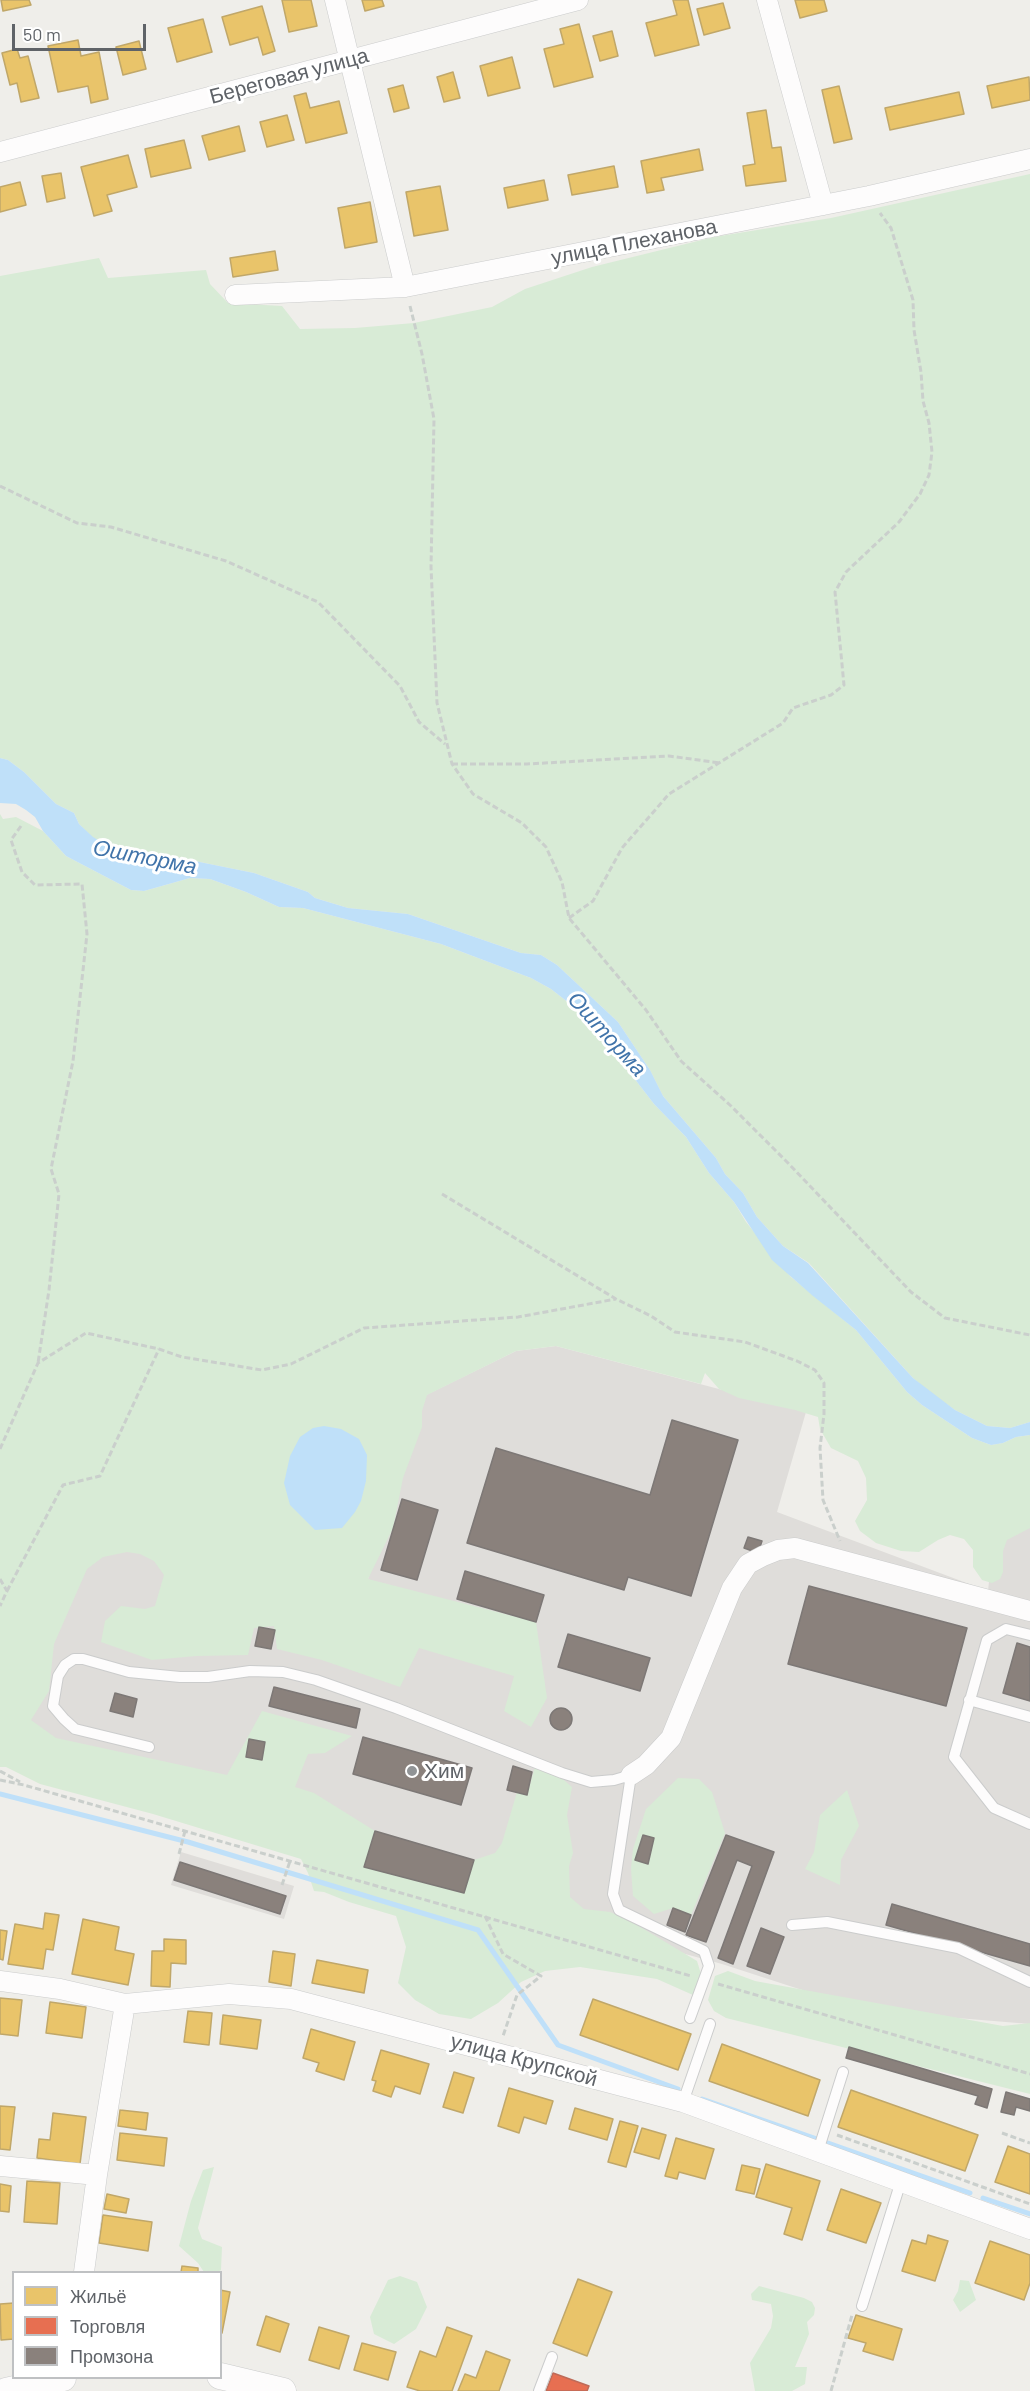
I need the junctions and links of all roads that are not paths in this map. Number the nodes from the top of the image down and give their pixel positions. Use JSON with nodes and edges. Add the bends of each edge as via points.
{"nodes":[{"id":1,"x":335,"y":0,"type":"edge"},
{"id":2,"x":578,"y":0,"type":"edge"},
{"id":3,"x":767,"y":0,"type":"edge"},
{"id":4,"x":350,"y":60,"type":"junction"},
{"id":5,"x":0,"y":152,"type":"edge"},
{"id":6,"x":1030,"y":159,"type":"edge"},
{"id":7,"x":823,"y":205,"type":"junction"},
{"id":8,"x":405,"y":287,"type":"junction"},
{"id":9,"x":235,"y":295,"type":"dead end"},
{"id":10,"x":1030,"y":1611,"type":"edge"},
{"id":11,"x":1030,"y":1635,"type":"edge"},
{"id":12,"x":969,"y":1700,"type":"junction"},
{"id":13,"x":1030,"y":1717,"type":"edge"},
{"id":14,"x":149,"y":1747,"type":"dead end"},
{"id":15,"x":631,"y":1775,"type":"junction"},
{"id":16,"x":1030,"y":1824,"type":"edge"},
{"id":17,"x":792,"y":1925,"type":"dead end"},
{"id":18,"x":0,"y":1981,"type":"edge"},
{"id":19,"x":1030,"y":1982,"type":"edge"},
{"id":20,"x":124,"y":2004,"type":"junction"},
{"id":21,"x":690,"y":2018,"type":"dead end"},
{"id":22,"x":710,"y":2024,"type":"dead end"},
{"id":23,"x":843,"y":2072,"type":"dead end"},
{"id":24,"x":683,"y":2102,"type":"junction"},
{"id":25,"x":818,"y":2151,"type":"junction"},
{"id":26,"x":0,"y":2166,"type":"edge"},
{"id":27,"x":97,"y":2175,"type":"junction"},
{"id":28,"x":901,"y":2181,"type":"junction"},
{"id":29,"x":1030,"y":2229,"type":"edge"},
{"id":30,"x":84,"y":2271,"type":"edge"},
{"id":31,"x":862,"y":2306,"type":"road end"},
{"id":32,"x":552,"y":2358,"type":"dead end"},
{"id":33,"x":222,"y":2376,"type":"edge"},
{"id":34,"x":59,"y":2379,"type":"edge"},
{"id":35,"x":6,"y":2391,"type":"edge"},
{"id":36,"x":283,"y":2391,"type":"edge"},
{"id":37,"x":539,"y":2391,"type":"edge"}],
"edges":[{"from":1,"to":4,"type":"street"},
{"from":2,"to":4,"type":"street","name":"Береговая улица"},
{"from":3,"to":7,"type":"street"},
{"from":4,"to":5,"type":"street","name":"Береговая улица"},
{"from":4,"to":8,"type":"street"},
{"from":6,"to":7,"type":"street","name":"улица Плеханова"},
{"from":7,"to":8,"type":"street","name":"улица Плеханова"},
{"from":8,"to":9,"type":"street","name":"улица Плеханова"},
{"from":10,"to":15,"type":"street","via":[[853,1562],[795,1548],[778,1550],[748,1564],[732,1588],[671,1738]]},
{"from":11,"to":12,"type":"lane","via":[[1006,1629],[987,1640]]},
{"from":12,"to":13,"type":"lane"},
{"from":12,"to":16,"type":"lane","via":[[954,1757],[994,1808]]},
{"from":14,"to":15,"type":"lane","via":[[75,1729],[64,1719],[53,1706],[58,1676],[65,1665],[83,1659],[129,1672],[180,1677],[283,1672],[386,1704],[591,1782]]},
{"from":15,"to":21,"type":"lane","via":[[613,1894],[620,1910],[704,1951],[709,1965]]},
{"from":17,"to":19,"type":"lane","via":[[827,1922],[958,1948]]},
{"from":18,"to":20,"type":"street","name":"улица Крупской","via":[[60,1989]]},
{"from":20,"to":24,"type":"street","name":"улица Крупской","via":[[229,1994],[291,1999]]},
{"from":20,"to":27,"type":"street"},
{"from":22,"to":24,"type":"lane"},
{"from":23,"to":25,"type":"lane"},
{"from":24,"to":25,"type":"street","name":"улица Крупской"},
{"from":25,"to":28,"type":"street","name":"улица Крупской"},
{"from":26,"to":27,"type":"street"},
{"from":27,"to":30,"type":"street"},
{"from":28,"to":29,"type":"street","name":"улица Крупской"},
{"from":28,"to":31,"type":"lane"},
{"from":32,"to":37,"type":"lane"},
{"from":33,"to":36,"type":"street"},
{"from":34,"to":35,"type":"street"}]}
